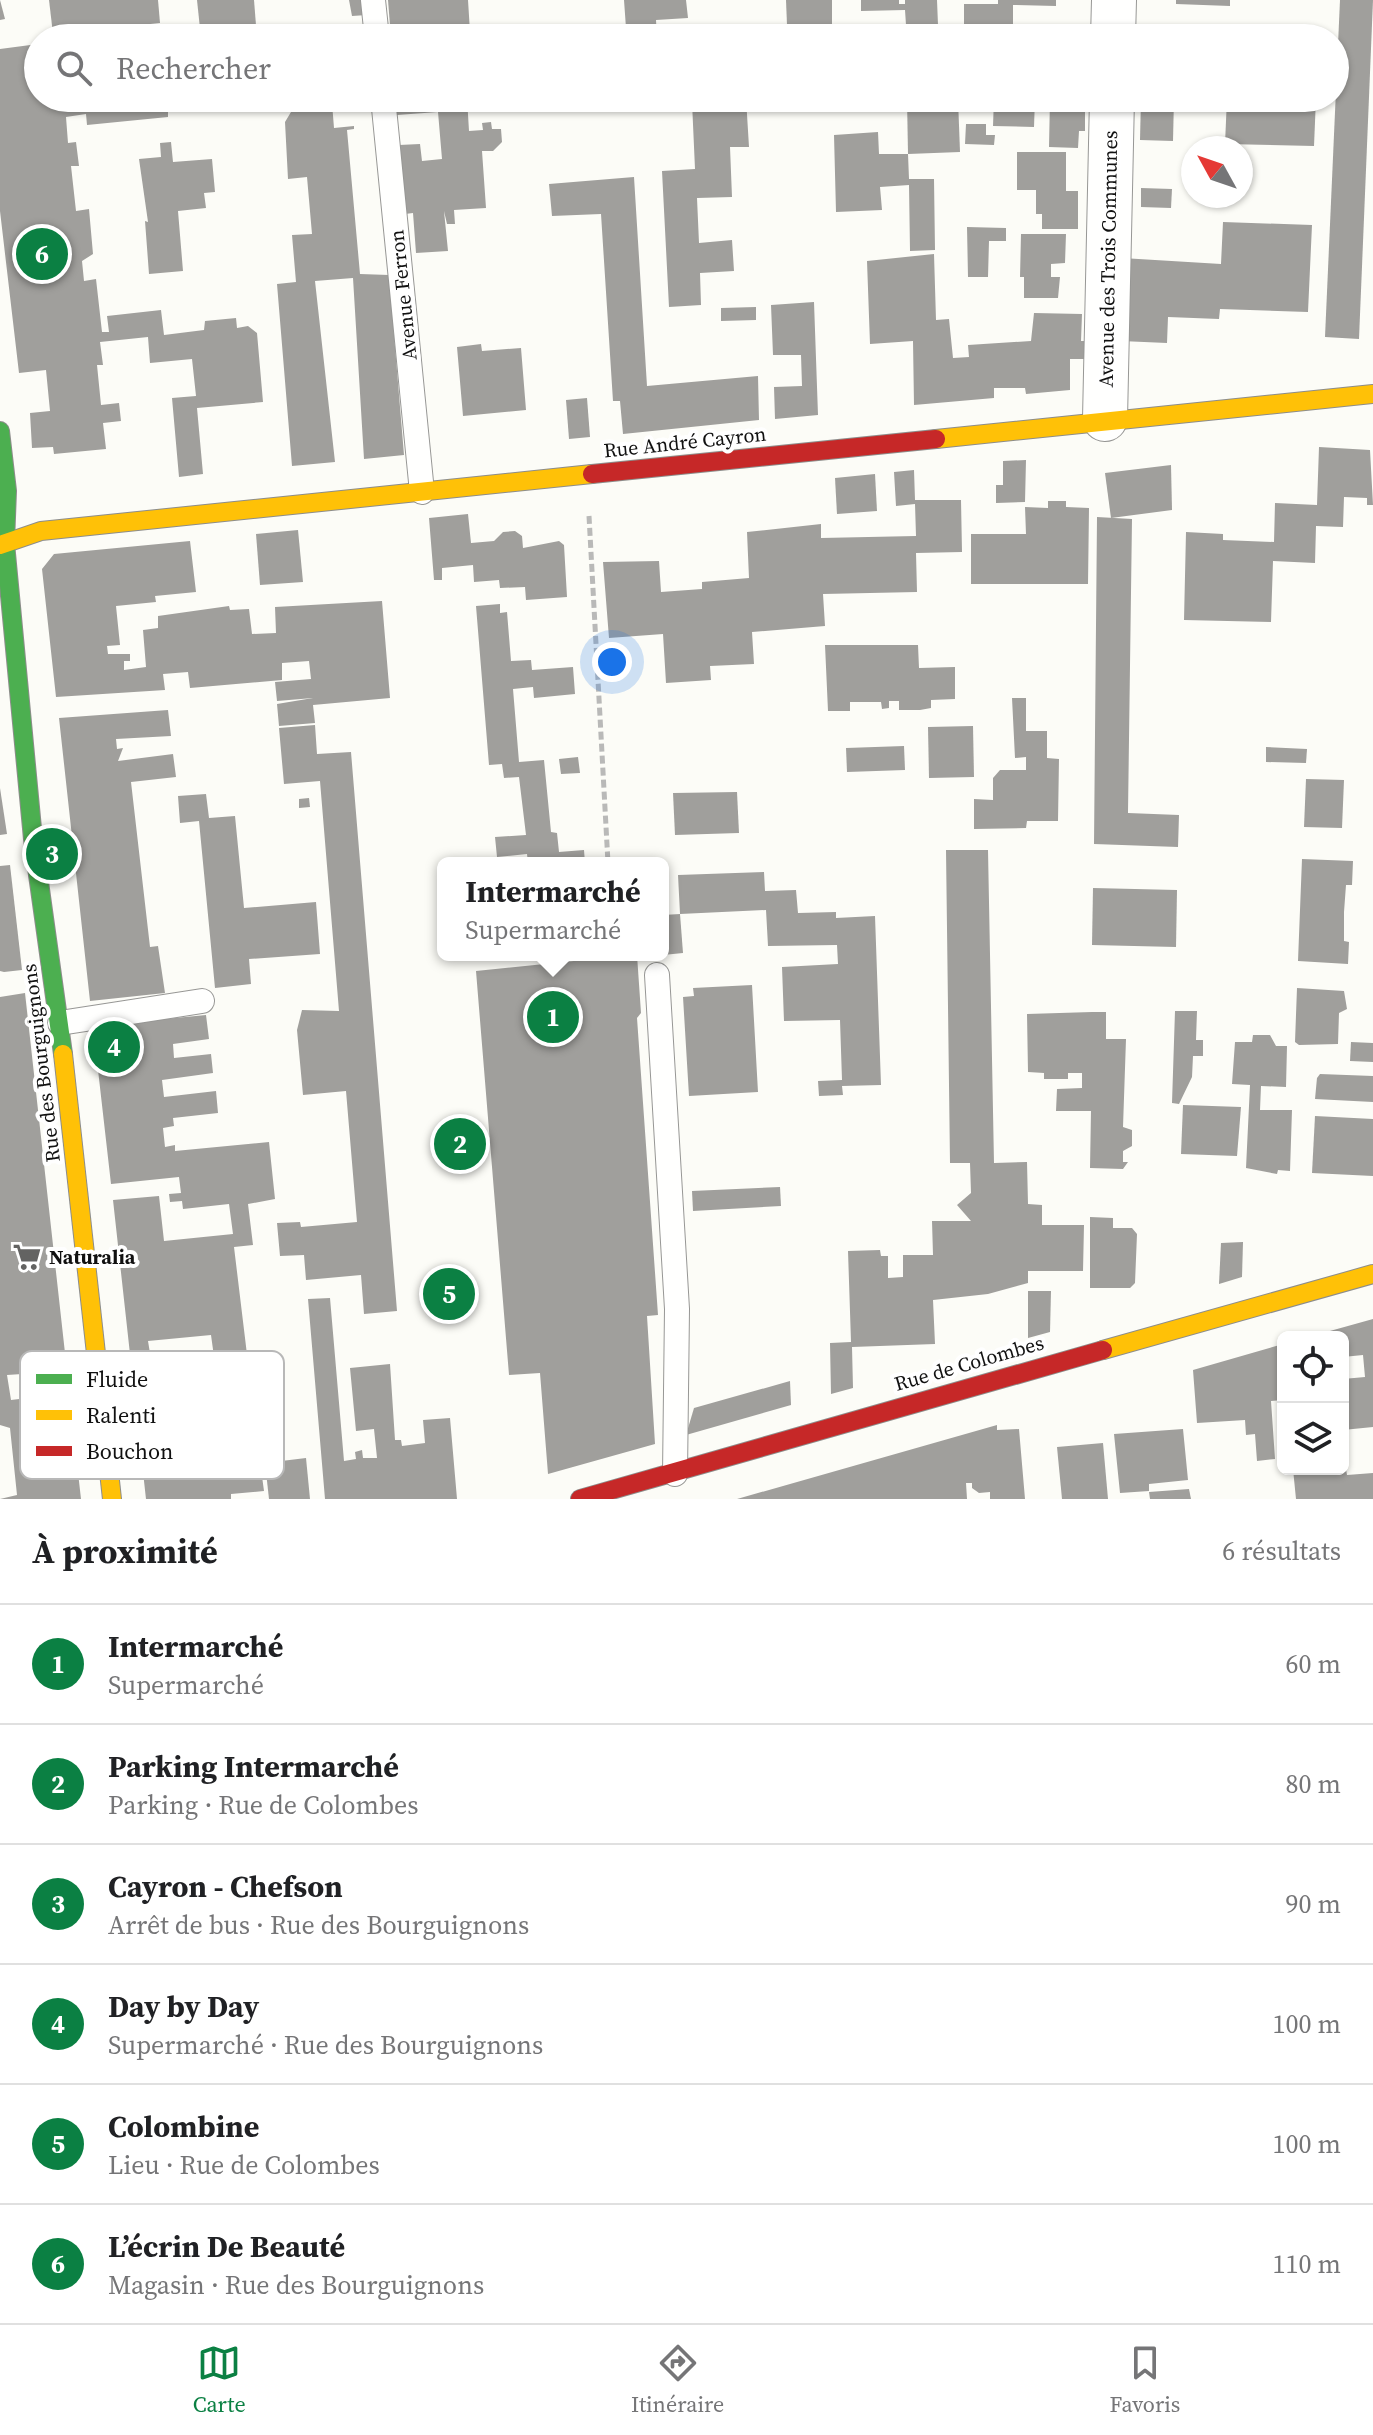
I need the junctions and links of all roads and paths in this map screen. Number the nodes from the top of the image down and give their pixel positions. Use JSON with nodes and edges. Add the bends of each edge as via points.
{"nodes":[{"id":1,"x":373,"y":0,"type":"edge"},
{"id":2,"x":1114,"y":0,"type":"edge"},
{"id":3,"x":376,"y":24,"type":"edge"},
{"id":4,"x":1113,"y":24,"type":"edge"},
{"id":5,"x":384,"y":112,"type":"edge"},
{"id":6,"x":1112,"y":112,"type":"edge"},
{"id":7,"x":1373,"y":394,"type":"edge"},
{"id":8,"x":1105,"y":419,"type":"junction"},
{"id":9,"x":0,"y":431,"type":"edge"},
{"id":10,"x":587,"y":475,"type":"junction"},
{"id":11,"x":422,"y":492,"type":"junction"},
{"id":12,"x":2,"y":544,"type":"edge"},
{"id":13,"x":608,"y":857,"type":"edge"},
{"id":14,"x":657,"y":975,"type":"dead end"},
{"id":15,"x":202,"y":1001,"type":"dead end"},
{"id":16,"x":60,"y":1023,"type":"junction"},
{"id":17,"x":1373,"y":1274,"type":"edge"},
{"id":18,"x":96,"y":1351,"type":"edge"},
{"id":19,"x":110,"y":1479,"type":"edge"},
{"id":20,"x":668,"y":1483,"type":"edge"},
{"id":21,"x":600,"y":1497,"type":"edge"},
{"id":22,"x":112,"y":1499,"type":"edge"}],
"edges":[{"from":1,"to":3,"type":"lane"},
{"from":2,"to":4,"type":"street"},
{"from":5,"to":11,"type":"lane","name":"Avenue Ferron"},
{"from":6,"to":8,"type":"street","name":"Avenue des Trois Communes"},
{"from":7,"to":8,"type":"street","name":"Rue André Cayron"},
{"from":8,"to":10,"type":"street","name":"Rue André Cayron"},
{"from":9,"to":12,"type":"street","name":"Rue des Bourguignons","via":[[7,491]]},
{"from":10,"to":11,"type":"street","name":"Rue André Cayron"},
{"from":10,"to":13,"type":"path"},
{"from":11,"to":12,"type":"street","name":"Rue André Cayron","via":[[41,531]]},
{"from":12,"to":16,"type":"street","name":"Rue des Bourguignons","via":[[33,839]]},
{"from":14,"to":20,"type":"lane","via":[[677,1309]]},
{"from":15,"to":16,"type":"lane"},
{"from":16,"to":18,"type":"street","name":"Rue des Bourguignons"},
{"from":17,"to":20,"type":"street","name":"Rue de Colombes","via":[[1018,1372]]},
{"from":19,"to":22,"type":"street","name":"Rue des Bourguignons"},
{"from":20,"to":21,"type":"street","name":"Rue de Colombes"}]}
